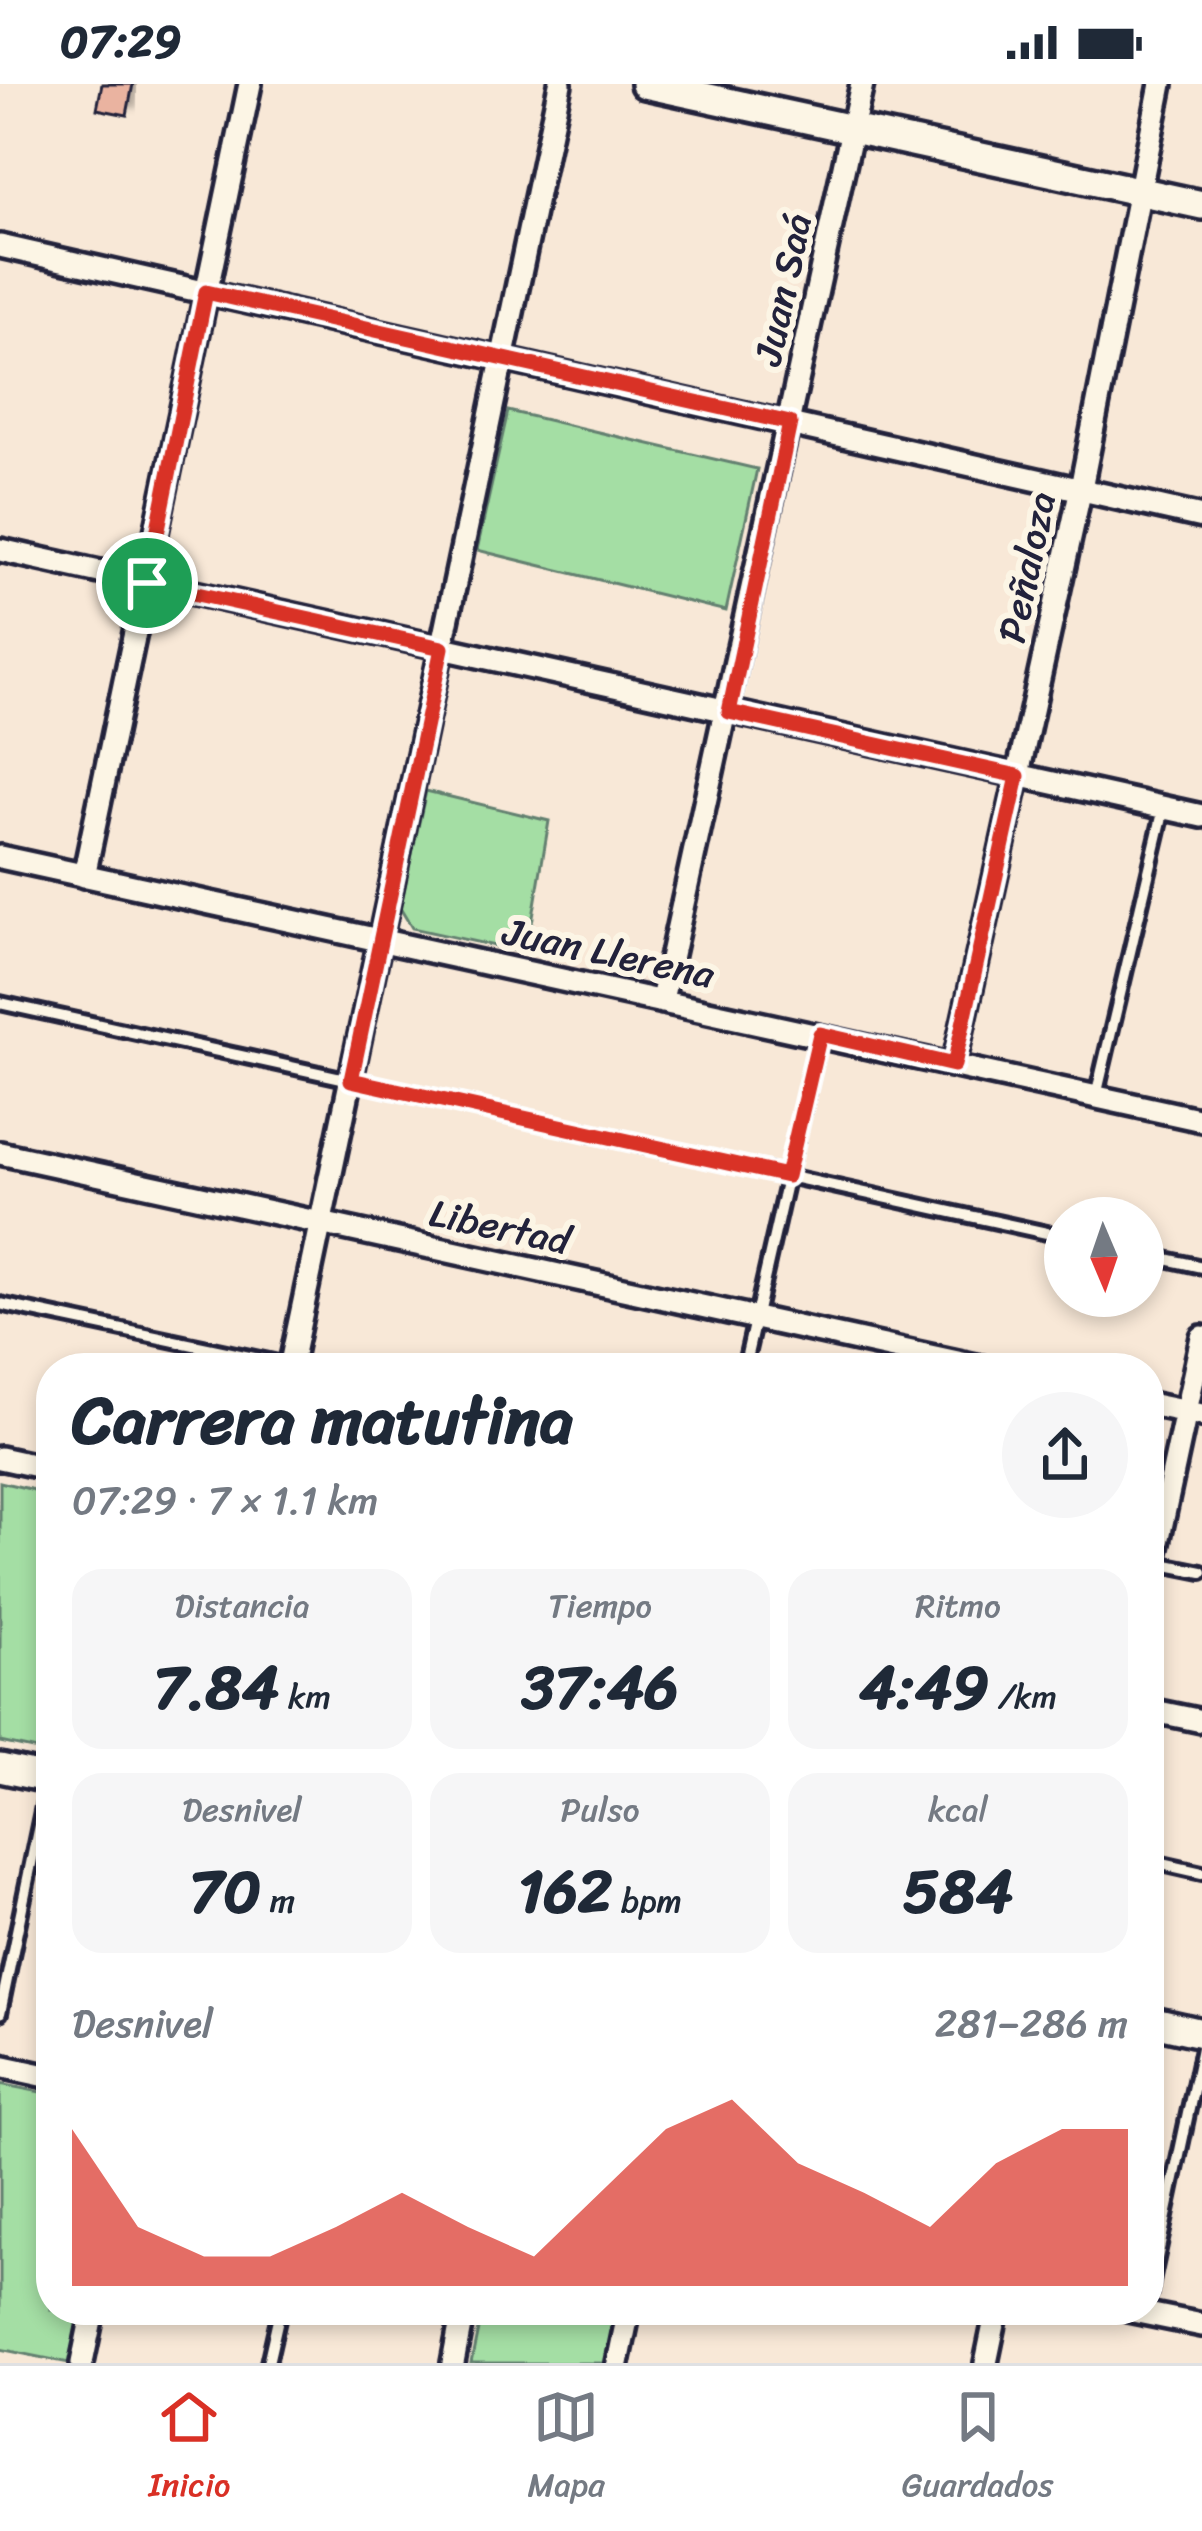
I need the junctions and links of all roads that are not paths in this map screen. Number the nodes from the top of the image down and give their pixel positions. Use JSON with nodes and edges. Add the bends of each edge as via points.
{"nodes":[{"id":1,"x":250,"y":84,"type":"edge"},
{"id":2,"x":560,"y":84,"type":"edge"},
{"id":3,"x":645,"y":84,"type":"edge"},
{"id":4,"x":862,"y":84,"type":"edge"},
{"id":5,"x":1161,"y":84,"type":"edge"},
{"id":6,"x":852,"y":129,"type":"junction"},
{"id":7,"x":1140,"y":191,"type":"junction"},
{"id":8,"x":1202,"y":205,"type":"edge"},
{"id":9,"x":0,"y":246,"type":"edge"},
{"id":10,"x":206,"y":292,"type":"junction"},
{"id":11,"x":502,"y":358,"type":"junction"},
{"id":12,"x":790,"y":423,"type":"junction"},
{"id":13,"x":1081,"y":488,"type":"junction"},
{"id":14,"x":1202,"y":517,"type":"edge"},
{"id":15,"x":0,"y":550,"type":"edge"},
{"id":16,"x":147,"y":583,"type":"junction"},
{"id":17,"x":442,"y":648,"type":"junction"},
{"id":18,"x":729,"y":712,"type":"junction"},
{"id":19,"x":1018,"y":776,"type":"junction"},
{"id":20,"x":1164,"y":808,"type":"junction"},
{"id":21,"x":1202,"y":816,"type":"edge"},
{"id":22,"x":0,"y":857,"type":"edge"},
{"id":23,"x":84,"y":876,"type":"junction"},
{"id":24,"x":380,"y":940,"type":"junction"},
{"id":25,"x":662,"y":1000,"type":"junction"},
{"id":26,"x":0,"y":1004,"type":"edge"},
{"id":27,"x":820,"y":1034,"type":"junction"},
{"id":28,"x":954,"y":1065,"type":"junction"},
{"id":29,"x":351,"y":1080,"type":"junction"},
{"id":30,"x":1096,"y":1096,"type":"junction"},
{"id":31,"x":1202,"y":1120,"type":"edge"},
{"id":32,"x":0,"y":1153,"type":"edge"},
{"id":33,"x":787,"y":1176,"type":"junction"},
{"id":34,"x":320,"y":1224,"type":"junction"},
{"id":35,"x":1044,"y":1232,"type":"edge"},
{"id":36,"x":1164,"y":1259,"type":"edge"},
{"id":37,"x":1202,"y":1267,"type":"edge"},
{"id":38,"x":0,"y":1304,"type":"edge"},
{"id":39,"x":754,"y":1318,"type":"junction"},
{"id":40,"x":1202,"y":1337,"type":"edge"},
{"id":41,"x":229,"y":1353,"type":"edge"},
{"id":42,"x":297,"y":1353,"type":"edge"},
{"id":43,"x":746,"y":1353,"type":"edge"},
{"id":44,"x":916,"y":1353,"type":"edge"},
{"id":45,"x":1164,"y":1407,"type":"edge"},
{"id":46,"x":1194,"y":1413,"type":"edge"},
{"id":47,"x":0,"y":1458,"type":"edge"},
{"id":48,"x":36,"y":1466,"type":"edge"},
{"id":49,"x":1164,"y":1522,"type":"edge"},
{"id":50,"x":1164,"y":1570,"type":"edge"},
{"id":51,"x":1202,"y":1573,"type":"edge"},
{"id":52,"x":1164,"y":1713,"type":"edge"},
{"id":53,"x":1202,"y":1721,"type":"edge"},
{"id":54,"x":0,"y":1768,"type":"edge"},
{"id":55,"x":36,"y":1776,"type":"edge"},
{"id":56,"x":36,"y":1845,"type":"edge"},
{"id":57,"x":1164,"y":1864,"type":"edge"},
{"id":58,"x":1202,"y":1873,"type":"edge"},
{"id":59,"x":0,"y":2013,"type":"edge"},
{"id":60,"x":1164,"y":2024,"type":"edge"},
{"id":61,"x":1202,"y":2033,"type":"edge"},
{"id":62,"x":1202,"y":2048,"type":"edge"},
{"id":63,"x":0,"y":2066,"type":"edge"},
{"id":64,"x":36,"y":2074,"type":"edge"},
{"id":65,"x":1164,"y":2212,"type":"edge"},
{"id":66,"x":1164,"y":2314,"type":"edge"},
{"id":67,"x":90,"y":2325,"type":"edge"},
{"id":68,"x":277,"y":2325,"type":"edge"},
{"id":69,"x":460,"y":2325,"type":"edge"},
{"id":70,"x":626,"y":2325,"type":"edge"},
{"id":71,"x":994,"y":2325,"type":"edge"},
{"id":72,"x":1202,"y":2326,"type":"edge"},
{"id":73,"x":82,"y":2363,"type":"edge"},
{"id":74,"x":268,"y":2363,"type":"edge"},
{"id":75,"x":453,"y":2363,"type":"edge"},
{"id":76,"x":618,"y":2363,"type":"edge"},
{"id":77,"x":986,"y":2363,"type":"edge"}],
"edges":[{"from":1,"to":10,"type":"street"},
{"from":2,"to":11,"type":"street"},
{"from":3,"to":6,"type":"street"},
{"from":4,"to":6,"type":"street","name":"Juan Saá"},
{"from":5,"to":7,"type":"street","name":"Peñaloza"},
{"from":6,"to":7,"type":"street"},
{"from":6,"to":12,"type":"street","name":"Juan Saá"},
{"from":7,"to":8,"type":"street"},
{"from":7,"to":13,"type":"street","name":"Peñaloza"},
{"from":9,"to":10,"type":"street"},
{"from":10,"to":11,"type":"street"},
{"from":10,"to":16,"type":"street"},
{"from":11,"to":12,"type":"street"},
{"from":11,"to":17,"type":"street"},
{"from":12,"to":13,"type":"street"},
{"from":12,"to":18,"type":"street","name":"Juan Saá"},
{"from":13,"to":14,"type":"street"},
{"from":13,"to":19,"type":"street","name":"Peñaloza"},
{"from":15,"to":16,"type":"street"},
{"from":16,"to":17,"type":"street"},
{"from":16,"to":23,"type":"street"},
{"from":17,"to":18,"type":"street"},
{"from":17,"to":24,"type":"street"},
{"from":18,"to":19,"type":"street"},
{"from":18,"to":25,"type":"street","name":"Juan Saá"},
{"from":19,"to":20,"type":"street"},
{"from":19,"to":28,"type":"street","name":"Peñaloza"},
{"from":20,"to":21,"type":"street"},
{"from":20,"to":30,"type":"lane"},
{"from":22,"to":23,"type":"street","name":"Juan Llerena"},
{"from":23,"to":24,"type":"street","name":"Juan Llerena"},
{"from":24,"to":25,"type":"street","name":"Juan Llerena"},
{"from":24,"to":29,"type":"street"},
{"from":25,"to":27,"type":"street","name":"Juan Llerena"},
{"from":26,"to":29,"type":"lane"},
{"from":27,"to":28,"type":"street","name":"Juan Llerena"},
{"from":27,"to":33,"type":"lane"},
{"from":28,"to":30,"type":"street","name":"Juan Llerena"},
{"from":29,"to":33,"type":"lane"},
{"from":29,"to":34,"type":"street"},
{"from":30,"to":31,"type":"street","name":"Juan Llerena"},
{"from":32,"to":34,"type":"street","name":"Libertad"},
{"from":33,"to":35,"type":"lane"},
{"from":33,"to":39,"type":"lane"},
{"from":34,"to":39,"type":"street","name":"Libertad"},
{"from":34,"to":42,"type":"street"},
{"from":36,"to":37,"type":"lane"},
{"from":38,"to":41,"type":"lane"},
{"from":39,"to":43,"type":"lane"},
{"from":39,"to":44,"type":"street","name":"Libertad"},
{"from":40,"to":46,"type":"street"},
{"from":45,"to":46,"type":"street"},
{"from":46,"to":49,"type":"street"},
{"from":47,"to":48,"type":"street"},
{"from":50,"to":51,"type":"lane"},
{"from":52,"to":53,"type":"street"},
{"from":54,"to":55,"type":"street"},
{"from":56,"to":59,"type":"lane"},
{"from":57,"to":58,"type":"lane"},
{"from":60,"to":61,"type":"street"},
{"from":62,"to":65,"type":"lane"},
{"from":63,"to":64,"type":"street"},
{"from":66,"to":72,"type":"street"},
{"from":67,"to":73,"type":"street"},
{"from":68,"to":74,"type":"lane"},
{"from":69,"to":75,"type":"street"},
{"from":70,"to":76,"type":"street"},
{"from":71,"to":77,"type":"street"}]}
